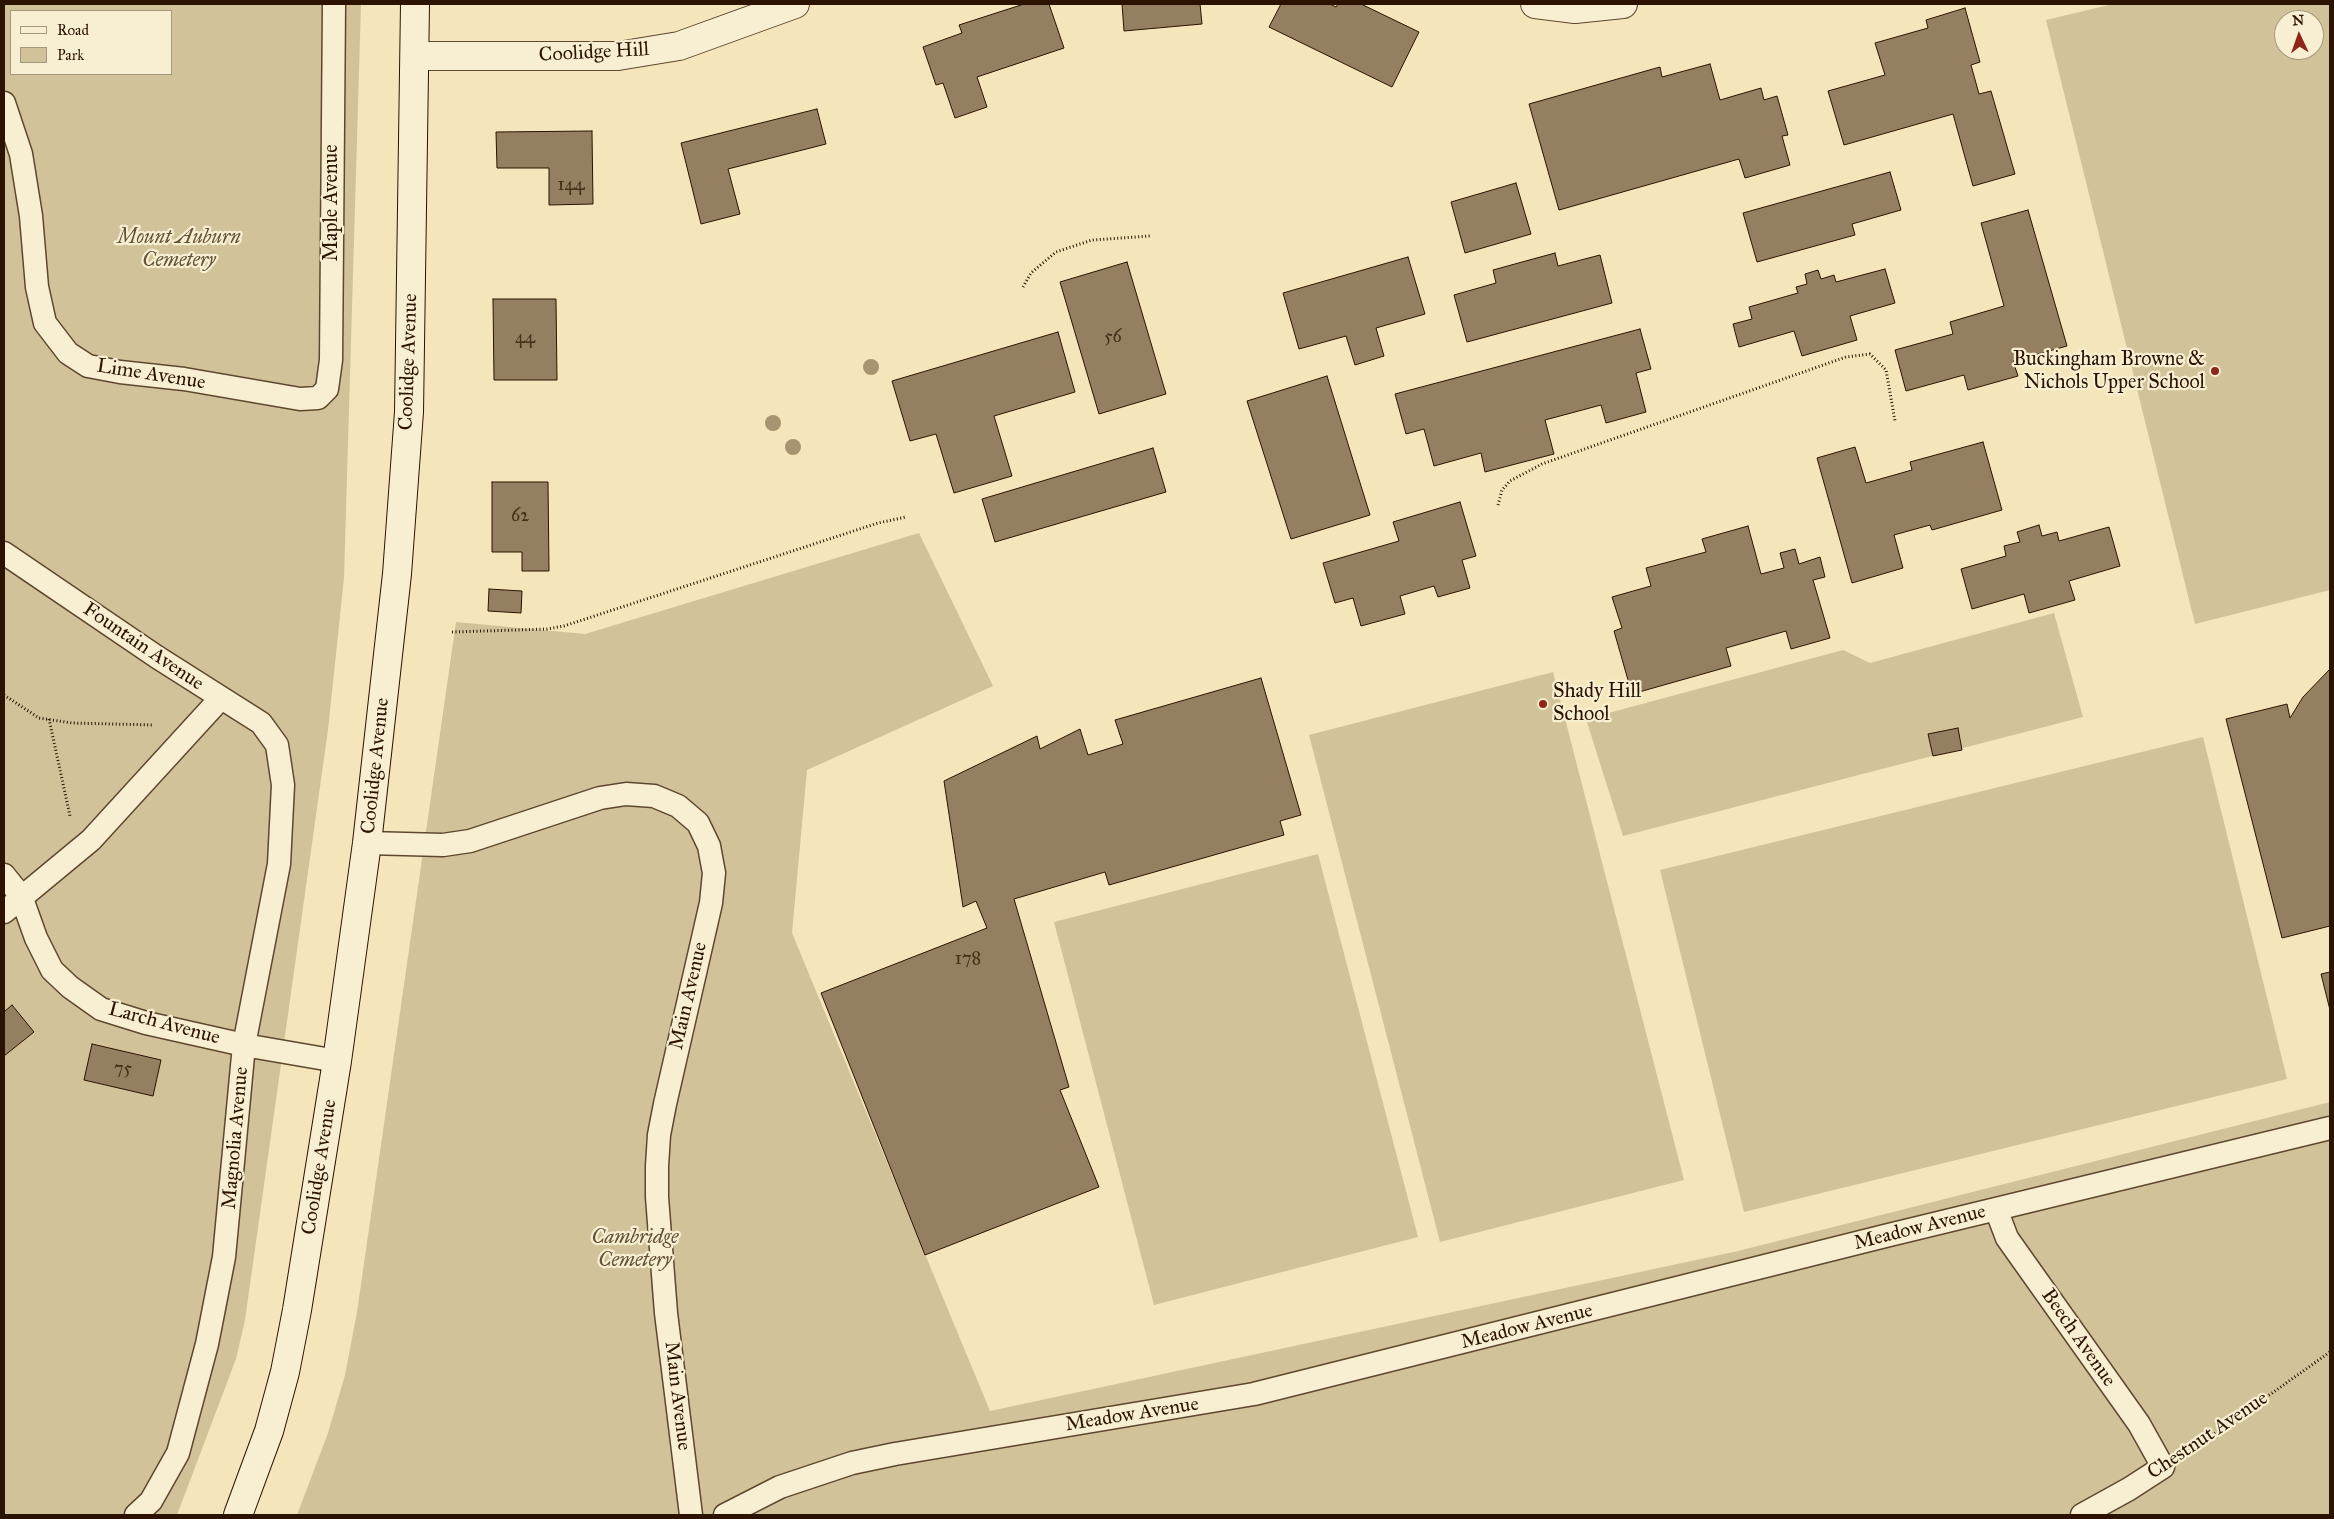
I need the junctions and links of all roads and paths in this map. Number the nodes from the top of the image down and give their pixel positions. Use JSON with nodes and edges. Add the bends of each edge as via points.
{"nodes":[{"id":1,"x":334,"y":4,"type":"edge"},
{"id":2,"x":416,"y":4,"type":"edge"},
{"id":3,"x":795,"y":4,"type":"edge"},
{"id":4,"x":1535,"y":4,"type":"edge"},
{"id":5,"x":1623,"y":4,"type":"edge"},
{"id":6,"x":415,"y":56,"type":"junction"},
{"id":7,"x":4,"y":104,"type":"edge"},
{"id":8,"x":1150,"y":236,"type":"dead end"},
{"id":9,"x":1023,"y":288,"type":"dead end"},
{"id":10,"x":318,"y":398,"type":"joint"},
{"id":11,"x":1895,"y":421,"type":"dead end"},
{"id":12,"x":1498,"y":505,"type":"dead end"},
{"id":13,"x":906,"y":517,"type":"dead end"},
{"id":14,"x":4,"y":553,"type":"edge"},
{"id":15,"x":452,"y":632,"type":"dead end"},
{"id":16,"x":4,"y":695,"type":"edge"},
{"id":17,"x":220,"y":699,"type":"junction"},
{"id":18,"x":49,"y":719,"type":"junction"},
{"id":19,"x":194,"y":726,"type":"junction"},
{"id":20,"x":277,"y":745,"type":"joint"},
{"id":21,"x":367,"y":843,"type":"junction"},
{"id":22,"x":80,"y":849,"type":"junction"},
{"id":23,"x":4,"y":875,"type":"edge"},
{"id":24,"x":21,"y":896,"type":"junction"},
{"id":25,"x":4,"y":912,"type":"edge"},
{"id":26,"x":244,"y":1045,"type":"junction"},
{"id":27,"x":337,"y":1061,"type":"junction"},
{"id":28,"x":2330,"y":1128,"type":"edge"},
{"id":29,"x":1996,"y":1209,"type":"junction"},
{"id":30,"x":2330,"y":1352,"type":"edge"},
{"id":31,"x":2163,"y":1467,"type":"junction"},
{"id":32,"x":136,"y":1515,"type":"edge"},
{"id":33,"x":238,"y":1515,"type":"edge"},
{"id":34,"x":692,"y":1515,"type":"edge"},
{"id":35,"x":725,"y":1515,"type":"edge"},
{"id":36,"x":2082,"y":1515,"type":"edge"}],
"edges":[{"from":1,"to":10,"type":"lane","name":"Maple Avenue","via":[[331,360],[327,389]]},
{"from":2,"to":6,"type":"street","name":"Coolidge Avenue"},
{"from":3,"to":6,"type":"street","name":"Coolidge Hill","via":[[679,46],[618,56]]},
{"from":4,"to":5,"type":"street","via":[[1576,9]]},
{"from":6,"to":21,"type":"street","name":"Coolidge Avenue","via":[[409,412],[396,584]]},
{"from":7,"to":10,"type":"lane","name":"Lime Avenue","via":[[21,154],[44,323],[68,353],[88,366],[120,372],[300,399]]},
{"from":8,"to":9,"type":"path","via":[[1092,240],[1056,252],[1030,272]]},
{"from":11,"to":12,"type":"path","via":[[1886,370],[1870,354],[1846,358],[1542,464],[1510,481],[1502,490]]},
{"from":13,"to":15,"type":"path","via":[[878,523],[564,626]]},
{"from":14,"to":17,"type":"lane","name":"Fountain Avenue"},
{"from":16,"to":18,"type":"path","via":[[39,718]]},
{"from":17,"to":19,"type":"lane"},
{"from":17,"to":20,"type":"lane","name":"Fountain Avenue","via":[[260,723]]},
{"from":18,"to":19,"type":"path","via":[[72,723]]},
{"from":18,"to":22,"type":"path","via":[[72,827]]},
{"from":19,"to":22,"type":"lane"},
{"from":20,"to":26,"type":"lane","name":"Magnolia Avenue","via":[[283,785],[279,864]]},
{"from":21,"to":27,"type":"street","name":"Coolidge Avenue"},
{"from":21,"to":34,"type":"lane","name":"Main Avenue","via":[[443,845],[470,840],[600,798],[626,794],[654,796],[678,806],[698,824],[708,846],[714,873],[711,903],[665,1104],[657,1174],[666,1313]]},
{"from":22,"to":24,"type":"lane"},
{"from":23,"to":24,"type":"lane","name":"Larch Avenue"},
{"from":24,"to":25,"type":"lane"},
{"from":24,"to":26,"type":"lane","name":"Larch Avenue","via":[[52,970],[101,1009],[146,1023]]},
{"from":26,"to":27,"type":"lane","name":"Larch Avenue"},
{"from":26,"to":32,"type":"lane","name":"Magnolia Avenue","via":[[224,1257],[207,1344],[178,1453],[151,1501]]},
{"from":27,"to":33,"type":"street","name":"Coolidge Avenue","via":[[285,1372],[269,1431]]},
{"from":28,"to":29,"type":"lane","name":"Meadow Avenue"},
{"from":29,"to":31,"type":"lane","name":"Beech Avenue","via":[[2007,1238],[2140,1424]]},
{"from":29,"to":35,"type":"lane","name":"Meadow Avenue","via":[[1254,1394],[852,1463],[780,1487]]},
{"from":30,"to":31,"type":"path","name":"Chestnut Avenue","via":[[2181,1458]]},
{"from":31,"to":36,"type":"lane","name":"Chestnut Avenue"}]}
